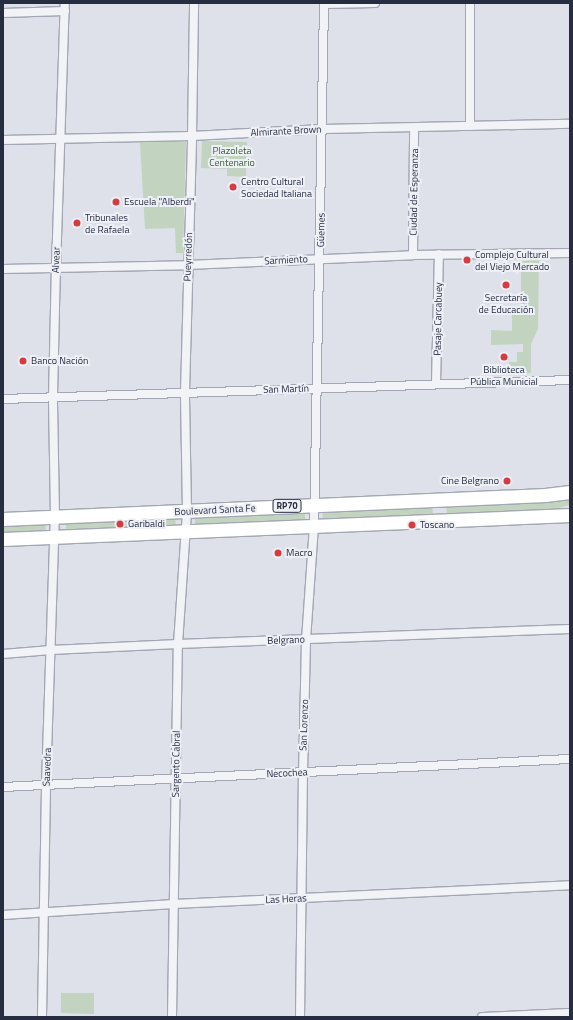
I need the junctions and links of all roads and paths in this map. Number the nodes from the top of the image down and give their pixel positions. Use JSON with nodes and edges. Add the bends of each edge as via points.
{"nodes":[{"id":1,"x":194,"y":3,"type":"edge"},
{"id":2,"x":375,"y":3,"type":"edge"},
{"id":3,"x":470,"y":3,"type":"edge"},
{"id":4,"x":324,"y":4,"type":"edge"},
{"id":5,"x":65,"y":7,"type":"edge"},
{"id":6,"x":3,"y":13,"type":"edge"},
{"id":7,"x":570,"y":124,"type":"edge"},
{"id":8,"x":470,"y":126,"type":"junction"},
{"id":9,"x":414,"y":128,"type":"junction"},
{"id":10,"x":323,"y":129,"type":"junction"},
{"id":11,"x":192,"y":136,"type":"junction"},
{"id":12,"x":60,"y":138,"type":"junction"},
{"id":13,"x":3,"y":140,"type":"edge"},
{"id":14,"x":570,"y":252,"type":"edge"},
{"id":15,"x":439,"y":254,"type":"junction"},
{"id":16,"x":413,"y":255,"type":"junction"},
{"id":17,"x":320,"y":258,"type":"junction"},
{"id":18,"x":187,"y":265,"type":"junction"},
{"id":19,"x":56,"y":268,"type":"junction"},
{"id":20,"x":3,"y":269,"type":"edge"},
{"id":21,"x":570,"y":380,"type":"edge"},
{"id":22,"x":436,"y":383,"type":"junction"},
{"id":23,"x":316,"y":388,"type":"junction"},
{"id":24,"x":185,"y":392,"type":"junction"},
{"id":25,"x":53,"y":396,"type":"junction"},
{"id":26,"x":3,"y":399,"type":"edge"},
{"id":27,"x":570,"y":492,"type":"edge"},
{"id":28,"x":438,"y":500,"type":"junction"},
{"id":29,"x":315,"y":505,"type":"junction"},
{"id":30,"x":186,"y":511,"type":"junction"},
{"id":31,"x":570,"y":515,"type":"edge"},
{"id":32,"x":55,"y":516,"type":"junction"},
{"id":33,"x":3,"y":519,"type":"edge"},
{"id":34,"x":438,"y":520,"type":"junction"},
{"id":35,"x":314,"y":526,"type":"junction"},
{"id":36,"x":184,"y":531,"type":"junction"},
{"id":37,"x":54,"y":536,"type":"junction"},
{"id":38,"x":3,"y":539,"type":"edge"},
{"id":39,"x":570,"y":629,"type":"edge"},
{"id":40,"x":306,"y":640,"type":"junction"},
{"id":41,"x":178,"y":644,"type":"junction"},
{"id":42,"x":51,"y":650,"type":"junction"},
{"id":43,"x":3,"y":654,"type":"edge"},
{"id":44,"x":570,"y":759,"type":"edge"},
{"id":45,"x":303,"y":773,"type":"junction"},
{"id":46,"x":176,"y":778,"type":"junction"},
{"id":47,"x":46,"y":784,"type":"junction"},
{"id":48,"x":3,"y":787,"type":"edge"},
{"id":49,"x":570,"y":885,"type":"edge"},
{"id":50,"x":302,"y":898,"type":"junction"},
{"id":51,"x":174,"y":904,"type":"junction"},
{"id":52,"x":44,"y":912,"type":"junction"},
{"id":53,"x":3,"y":915,"type":"edge"},
{"id":54,"x":570,"y":1013,"type":"edge"},
{"id":55,"x":42,"y":1017,"type":"edge"},
{"id":56,"x":172,"y":1017,"type":"edge"},
{"id":57,"x":300,"y":1017,"type":"edge"},
{"id":58,"x":482,"y":1017,"type":"edge"}],
"edges":[{"from":1,"to":11,"type":"street","name":"Pueyrredón"},
{"from":2,"to":4,"type":"street"},
{"from":3,"to":8,"type":"street"},
{"from":4,"to":10,"type":"street","name":"Güemes"},
{"from":5,"to":6,"type":"street"},
{"from":5,"to":12,"type":"street","name":"Alvear"},
{"from":7,"to":8,"type":"street","name":"Almirante Brown"},
{"from":8,"to":9,"type":"street","name":"Almirante Brown"},
{"from":9,"to":10,"type":"street","name":"Almirante Brown"},
{"from":9,"to":16,"type":"street","name":"Ciudad de Esperanza"},
{"from":10,"to":11,"type":"street","name":"Almirante Brown"},
{"from":10,"to":17,"type":"street","name":"Güemes"},
{"from":11,"to":12,"type":"street","name":"Almirante Brown"},
{"from":11,"to":18,"type":"street","name":"Pueyrredón"},
{"from":12,"to":13,"type":"street","name":"Almirante Brown"},
{"from":12,"to":19,"type":"street","name":"Alvear"},
{"from":14,"to":15,"type":"street","name":"Sarmiento"},
{"from":15,"to":16,"type":"street","name":"Sarmiento"},
{"from":15,"to":22,"type":"street","name":"Pasaje Carcabuey"},
{"from":16,"to":17,"type":"street","name":"Sarmiento"},
{"from":17,"to":18,"type":"street","name":"Sarmiento"},
{"from":17,"to":23,"type":"street","name":"Güemes"},
{"from":18,"to":19,"type":"street","name":"Sarmiento"},
{"from":18,"to":24,"type":"street","name":"Pueyrredón"},
{"from":19,"to":20,"type":"street","name":"Sarmiento"},
{"from":19,"to":25,"type":"street","name":"Alvear"},
{"from":21,"to":22,"type":"street","name":"San Martín"},
{"from":22,"to":23,"type":"street","name":"San Martín"},
{"from":23,"to":24,"type":"street","name":"San Martín"},
{"from":23,"to":29,"type":"street","name":"Güemes"},
{"from":24,"to":25,"type":"street","name":"San Martín"},
{"from":24,"to":30,"type":"street","name":"Pueyrredón"},
{"from":25,"to":26,"type":"street","name":"San Martín"},
{"from":25,"to":32,"type":"street","name":"Alvear"},
{"from":27,"to":28,"type":"main road","name":"Boulevard Santa Fe","number":"RP70"},
{"from":28,"to":29,"type":"main road","name":"Boulevard Santa Fe","number":"RP70"},
{"from":28,"to":34,"type":"main road"},
{"from":29,"to":30,"type":"main road","name":"Boulevard Santa Fe","number":"RP70"},
{"from":29,"to":35,"type":"street","name":"San Lorenzo"},
{"from":30,"to":32,"type":"main road","name":"Boulevard Santa Fe","number":"RP70"},
{"from":30,"to":36,"type":"street","name":"Sargento Cabral"},
{"from":31,"to":34,"type":"main road","name":"Boulevard Santa Fe","number":"RP70"},
{"from":32,"to":33,"type":"main road","name":"Boulevard Santa Fe","number":"RP70"},
{"from":32,"to":37,"type":"street","name":"Saavedra"},
{"from":34,"to":35,"type":"main road","name":"Boulevard Santa Fe","number":"RP70"},
{"from":35,"to":36,"type":"main road","name":"Boulevard Santa Fe","number":"RP70"},
{"from":35,"to":40,"type":"street","name":"San Lorenzo"},
{"from":36,"to":37,"type":"main road","name":"Boulevard Santa Fe","number":"RP70"},
{"from":36,"to":41,"type":"street","name":"Sargento Cabral"},
{"from":37,"to":38,"type":"main road","name":"Boulevard Santa Fe","number":"RP70"},
{"from":37,"to":42,"type":"street","name":"Saavedra"},
{"from":39,"to":40,"type":"street","name":"Belgrano"},
{"from":40,"to":41,"type":"street","name":"Belgrano"},
{"from":40,"to":45,"type":"street","name":"San Lorenzo"},
{"from":41,"to":42,"type":"street","name":"Belgrano"},
{"from":41,"to":46,"type":"street","name":"Sargento Cabral"},
{"from":42,"to":43,"type":"street","name":"Belgrano"},
{"from":42,"to":47,"type":"street","name":"Saavedra"},
{"from":44,"to":45,"type":"street","name":"Necochea"},
{"from":45,"to":46,"type":"street","name":"Necochea"},
{"from":45,"to":50,"type":"street","name":"San Lorenzo"},
{"from":46,"to":47,"type":"street","name":"Necochea"},
{"from":46,"to":51,"type":"street","name":"Sargento Cabral"},
{"from":47,"to":48,"type":"street","name":"Necochea"},
{"from":47,"to":52,"type":"street","name":"Saavedra"},
{"from":49,"to":50,"type":"street","name":"Las Heras"},
{"from":50,"to":51,"type":"street","name":"Las Heras"},
{"from":50,"to":57,"type":"street","name":"San Lorenzo"},
{"from":51,"to":52,"type":"street","name":"Las Heras"},
{"from":51,"to":56,"type":"street","name":"Sargento Cabral"},
{"from":52,"to":53,"type":"street","name":"Las Heras"},
{"from":52,"to":55,"type":"street","name":"Saavedra"},
{"from":54,"to":58,"type":"street"}]}
